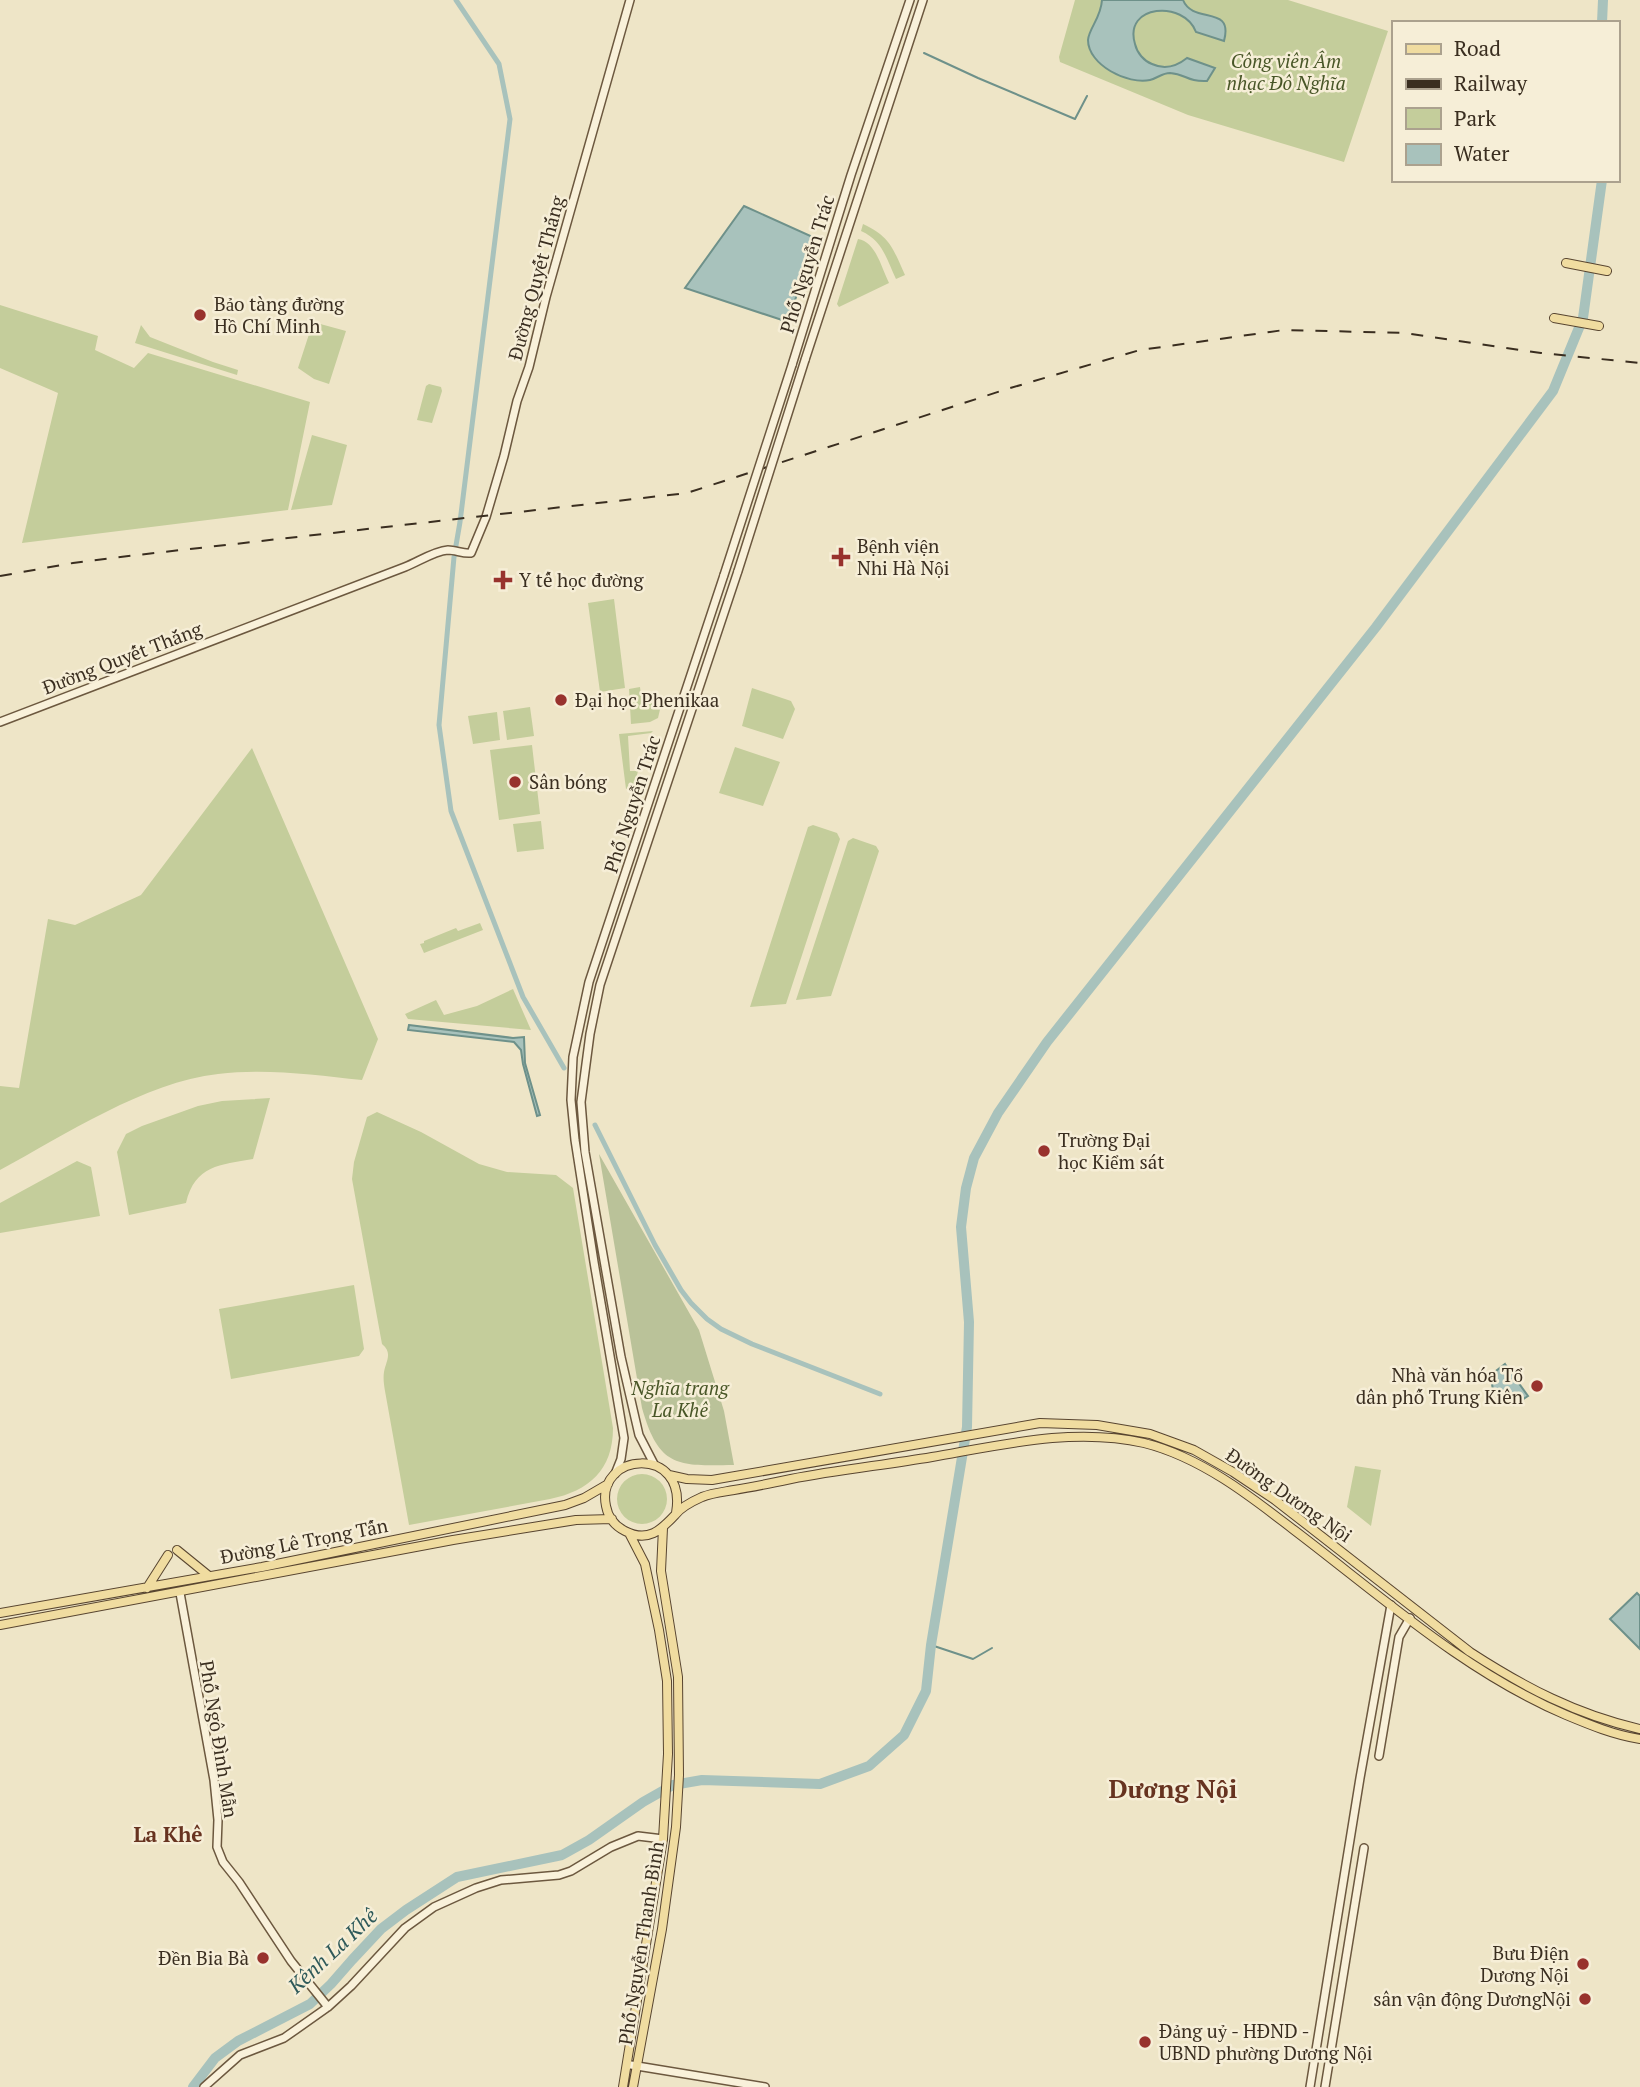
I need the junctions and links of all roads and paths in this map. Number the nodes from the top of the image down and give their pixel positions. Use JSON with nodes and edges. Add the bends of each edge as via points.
{"nodes":[{"id":1,"x":630,"y":0,"type":"edge"},
{"id":2,"x":910,"y":0,"type":"edge"},
{"id":3,"x":923,"y":0,"type":"edge"},
{"id":4,"x":1566,"y":263,"type":"dead end"},
{"id":5,"x":1607,"y":271,"type":"dead end"},
{"id":6,"x":1554,"y":318,"type":"dead end"},
{"id":7,"x":1599,"y":326,"type":"dead end"},
{"id":8,"x":0,"y":722,"type":"edge"},
{"id":9,"x":638,"y":836,"type":"junction"},
{"id":10,"x":648,"y":839,"type":"junction"},
{"id":11,"x":621,"y":1357,"type":"junction"},
{"id":12,"x":611,"y":1359,"type":"junction"},
{"id":13,"x":654,"y":1464,"type":"junction"},
{"id":14,"x":797,"y":1466,"type":"junction"},
{"id":15,"x":615,"y":1474,"type":"junction"},
{"id":16,"x":669,"y":1475,"type":"junction"},
{"id":17,"x":799,"y":1477,"type":"junction"},
{"id":18,"x":608,"y":1484,"type":"junction"},
{"id":19,"x":1275,"y":1500,"type":"junction"},
{"id":20,"x":1268,"y":1509,"type":"junction"},
{"id":21,"x":676,"y":1513,"type":"junction"},
{"id":22,"x":612,"y":1520,"type":"junction"},
{"id":23,"x":663,"y":1528,"type":"junction"},
{"id":24,"x":629,"y":1533,"type":"junction"},
{"id":25,"x":177,"y":1549,"type":"dead end"},
{"id":26,"x":168,"y":1555,"type":"dead end"},
{"id":27,"x":209,"y":1576,"type":"junction"},
{"id":28,"x":146,"y":1588,"type":"junction"},
{"id":29,"x":180,"y":1593,"type":"junction"},
{"id":30,"x":1391,"y":1605,"type":"junction"},
{"id":31,"x":0,"y":1613,"type":"edge"},
{"id":32,"x":1410,"y":1618,"type":"junction"},
{"id":33,"x":0,"y":1625,"type":"edge"},
{"id":34,"x":1382,"y":1657,"type":"junction"},
{"id":35,"x":1395,"y":1659,"type":"junction"},
{"id":36,"x":1640,"y":1735,"type":"edge"},
{"id":37,"x":1379,"y":1756,"type":"dead end"},
{"id":38,"x":663,"y":1839,"type":"junction"},
{"id":39,"x":1364,"y":1848,"type":"dead end"},
{"id":40,"x":327,"y":2004,"type":"junction"},
{"id":41,"x":1316,"y":2046,"type":"junction"},
{"id":42,"x":1331,"y":2048,"type":"junction"},
{"id":43,"x":627,"y":2064,"type":"junction"},
{"id":44,"x":637,"y":2066,"type":"junction"},
{"id":45,"x":204,"y":2087,"type":"edge"},
{"id":46,"x":623,"y":2087,"type":"edge"},
{"id":47,"x":633,"y":2087,"type":"edge"},
{"id":48,"x":765,"y":2087,"type":"edge"},
{"id":49,"x":1310,"y":2087,"type":"edge"},
{"id":50,"x":1325,"y":2087,"type":"edge"}],
"edges":[{"from":1,"to":8,"type":"main road","name":"Đường Quyết Thắng","via":[[504,456],[471,554],[442,551]]},
{"from":2,"to":9,"type":"main road","name":"Phố Nguyễn Trác","bridge":true},
{"from":3,"to":10,"type":"main road","name":"Phố Nguyễn Trác","bridge":true,"via":[[851,234],[805,360]]},
{"from":4,"to":5,"type":"main road"},
{"from":6,"to":7,"type":"main road"},
{"from":9,"to":10,"type":"main road"},
{"from":9,"to":12,"type":"main road","name":"Phố Nguyễn Trác","via":[[589,982],[573,1057],[575,1140]]},
{"from":10,"to":11,"type":"main road","name":"Phố Nguyễn Trác","via":[[600,985],[581,1102],[585,1152]]},
{"from":11,"to":12,"type":"main road"},
{"from":11,"to":13,"type":"main road","name":"Phố Nguyễn Trác","via":[[639,1434]]},
{"from":12,"to":15,"type":"main road","name":"Phố Nguyễn Trác","via":[[624,1438]]},
{"from":13,"to":15,"type":"main road","via":[[634,1463]]},
{"from":13,"to":16,"type":"main road"},
{"from":14,"to":16,"type":"main road","name":"Đường Dương Nội","via":[[712,1479]]},
{"from":14,"to":17,"type":"main road"},
{"from":14,"to":19,"type":"main road","name":"Đường Dương Nội","via":[[1040,1423],[1097,1425],[1150,1434],[1194,1450]]},
{"from":15,"to":18,"type":"main road"},
{"from":16,"to":21,"type":"main road","via":[[677,1488]]},
{"from":17,"to":20,"type":"main road","name":"Đường Dương Nội","via":[[1043,1438],[1106,1438],[1144,1443],[1177,1455]]},
{"from":17,"to":21,"type":"main road","name":"Đường Dương Nội","via":[[703,1497]]},
{"from":18,"to":22,"type":"main road","via":[[606,1503]]},
{"from":18,"to":27,"type":"main road","name":"Đường Lê Trọng Tấn","via":[[565,1505]]},
{"from":19,"to":20,"type":"main road"},
{"from":19,"to":36,"type":"main road","name":"Đường Dương Nội","via":[[1504,1674],[1577,1711]]},
{"from":20,"to":30,"type":"main road","name":"Đường Dương Nội"},
{"from":21,"to":23,"type":"main road"},
{"from":22,"to":24,"type":"main road"},
{"from":22,"to":29,"type":"main road","name":"Đường Lê Trọng Tấn","via":[[576,1520],[453,1540]]},
{"from":23,"to":24,"type":"main road","via":[[643,1535]]},
{"from":23,"to":44,"type":"main road","name":"Phố Nguyễn Thanh Bình","via":[[661,1571],[678,1677],[680,1756],[676,1827]]},
{"from":24,"to":38,"type":"main road","name":"Phố Nguyễn Thanh Bình","via":[[645,1564],[667,1681]]},
{"from":25,"to":27,"type":"main road"},
{"from":26,"to":28,"type":"main road"},
{"from":27,"to":28,"type":"main road","name":"Đường Lê Trọng Tấn"},
{"from":28,"to":31,"type":"main road","name":"Đường Lê Trọng Tấn"},
{"from":29,"to":33,"type":"main road","name":"Đường Lê Trọng Tấn"},
{"from":29,"to":40,"type":"main road","name":"Phố Ngô Đình Mẫn","via":[[214,1780],[216,1847],[291,1961]]},
{"from":30,"to":32,"type":"main road","name":"Đường Dương Nội"},
{"from":30,"to":34,"type":"main road"},
{"from":32,"to":35,"type":"main road","via":[[1398,1637]]},
{"from":32,"to":36,"type":"main road","name":"Đường Dương Nội","via":[[1464,1660],[1544,1706],[1590,1725]]},
{"from":34,"to":35,"type":"main road"},
{"from":34,"to":41,"type":"main road"},
{"from":35,"to":37,"type":"main road"},
{"from":38,"to":40,"type":"main road","via":[[638,1836],[571,1871],[501,1880],[434,1907],[405,1928],[351,1986]]},
{"from":38,"to":43,"type":"main road","name":"Phố Nguyễn Thanh Bình"},
{"from":39,"to":42,"type":"main road"},
{"from":40,"to":45,"type":"main road","via":[[284,2038],[240,2055]]},
{"from":41,"to":42,"type":"main road"},
{"from":41,"to":49,"type":"main road"},
{"from":42,"to":50,"type":"main road"},
{"from":43,"to":44,"type":"main road"},
{"from":43,"to":46,"type":"main road","name":"Phố Nguyễn Thanh Bình"},
{"from":44,"to":47,"type":"main road","name":"Phố Nguyễn Thanh Bình"},
{"from":44,"to":48,"type":"main road"}]}
